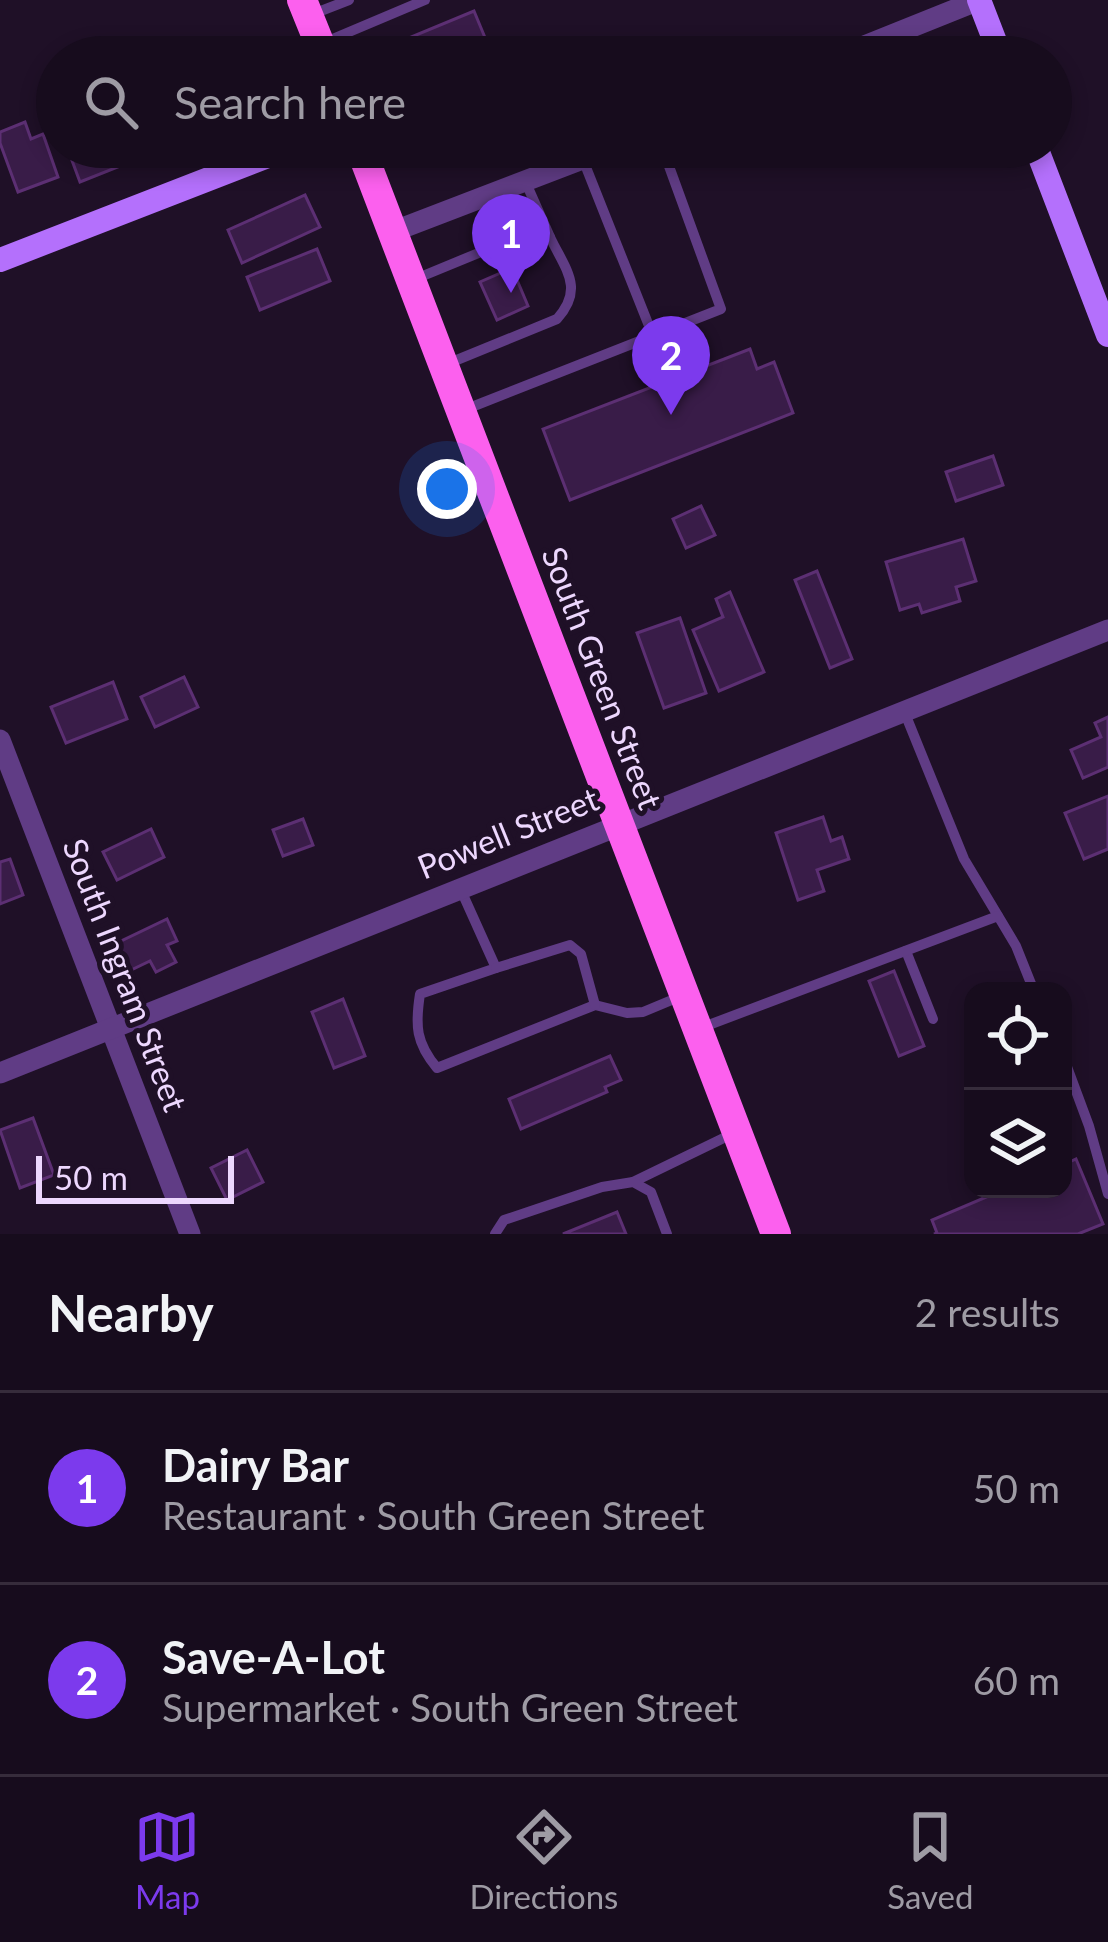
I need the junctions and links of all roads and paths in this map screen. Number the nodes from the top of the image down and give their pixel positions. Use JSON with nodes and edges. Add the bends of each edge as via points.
{"nodes":[{"id":1,"x":350,"y":0,"type":"edge"},
{"id":2,"x":424,"y":0,"type":"edge"},
{"id":3,"x":979,"y":0,"type":"edge"},
{"id":4,"x":314,"y":29,"type":"edge"},
{"id":5,"x":889,"y":36,"type":"edge"},
{"id":6,"x":993,"y":36,"type":"edge"},
{"id":7,"x":237,"y":168,"type":"edge"},
{"id":8,"x":369,"y":168,"type":"edge"},
{"id":9,"x":554,"y":168,"type":"edge"},
{"id":10,"x":587,"y":168,"type":"edge"},
{"id":11,"x":670,"y":168,"type":"edge"},
{"id":12,"x":1044,"y":168,"type":"edge"},
{"id":13,"x":526,"y":183,"type":"junction"},
{"id":14,"x":392,"y":232,"type":"junction"},
{"id":15,"x":550,"y":237,"type":"junction"},
{"id":16,"x":0,"y":260,"type":"edge"},
{"id":17,"x":411,"y":281,"type":"junction"},
{"id":18,"x":1108,"y":335,"type":"edge"},
{"id":19,"x":653,"y":336,"type":"junction"},
{"id":20,"x":443,"y":366,"type":"junction"},
{"id":21,"x":461,"y":411,"type":"junction"},
{"id":22,"x":1108,"y":630,"type":"edge"},
{"id":23,"x":904,"y":711,"type":"junction"},
{"id":24,"x":0,"y":740,"type":"edge"},
{"id":25,"x":619,"y":824,"type":"junction"},
{"id":26,"x":460,"y":888,"type":"junction"},
{"id":27,"x":998,"y":916,"type":"junction"},
{"id":28,"x":906,"y":951,"type":"junction"},
{"id":29,"x":496,"y":968,"type":"junction"},
{"id":30,"x":1030,"y":982,"type":"edge"},
{"id":31,"x":685,"y":994,"type":"junction"},
{"id":32,"x":596,"y":1005,"type":"junction"},
{"id":33,"x":933,"y":1019,"type":"dead end"},
{"id":34,"x":110,"y":1029,"type":"junction"},
{"id":35,"x":698,"y":1029,"type":"junction"},
{"id":36,"x":0,"y":1073,"type":"edge"},
{"id":37,"x":1072,"y":1080,"type":"edge"},
{"id":38,"x":737,"y":1131,"type":"junction"},
{"id":39,"x":633,"y":1182,"type":"junction"},
{"id":40,"x":1108,"y":1194,"type":"edge"},
{"id":41,"x":190,"y":1234,"type":"edge"},
{"id":42,"x":495,"y":1234,"type":"edge"},
{"id":43,"x":667,"y":1234,"type":"edge"},
{"id":44,"x":776,"y":1234,"type":"edge"}],
"edges":[{"from":1,"to":4,"type":"lane"},
{"from":2,"to":4,"type":"lane"},
{"from":3,"to":5,"type":"street"},
{"from":3,"to":6,"type":"street"},
{"from":7,"to":16,"type":"street"},
{"from":8,"to":14,"type":"main road","name":"South Green Street"},
{"from":9,"to":13,"type":"street"},
{"from":10,"to":19,"type":"lane"},
{"from":11,"to":19,"type":"lane","via":[[721,309]]},
{"from":12,"to":18,"type":"street"},
{"from":13,"to":14,"type":"street"},
{"from":13,"to":15,"type":"lane"},
{"from":14,"to":17,"type":"main road","name":"South Green Street"},
{"from":15,"to":17,"type":"lane","via":[[532,231]]},
{"from":15,"to":20,"type":"lane","via":[[573,286],[570,305],[557,319]]},
{"from":17,"to":20,"type":"main road","name":"South Green Street"},
{"from":19,"to":21,"type":"lane"},
{"from":20,"to":21,"type":"main road","name":"South Green Street"},
{"from":21,"to":25,"type":"main road","name":"South Green Street"},
{"from":22,"to":23,"type":"street","name":"Powell Street"},
{"from":23,"to":25,"type":"street","name":"Powell Street"},
{"from":23,"to":27,"type":"lane","via":[[964,860]]},
{"from":24,"to":34,"type":"street","name":"South Ingram Street"},
{"from":25,"to":26,"type":"street","name":"Powell Street"},
{"from":25,"to":31,"type":"main road","name":"South Green Street"},
{"from":26,"to":29,"type":"lane"},
{"from":26,"to":34,"type":"street","name":"Powell Street"},
{"from":27,"to":28,"type":"lane"},
{"from":27,"to":30,"type":"lane"},
{"from":28,"to":33,"type":"lane"},
{"from":28,"to":35,"type":"lane"},
{"from":29,"to":32,"type":"lane","via":[[570,945]]},
{"from":29,"to":32,"type":"lane","via":[[420,994],[415,1025],[437,1068]]},
{"from":31,"to":32,"type":"lane","via":[[643,1012]]},
{"from":31,"to":35,"type":"main road","name":"South Green Street"},
{"from":34,"to":36,"type":"street","name":"Powell Street"},
{"from":34,"to":41,"type":"street","name":"South Ingram Street"},
{"from":35,"to":38,"type":"main road","name":"South Green Street"},
{"from":37,"to":40,"type":"lane"},
{"from":38,"to":39,"type":"lane"},
{"from":38,"to":44,"type":"main road","name":"South Green Street"},
{"from":39,"to":42,"type":"lane","via":[[504,1220]]},
{"from":39,"to":43,"type":"lane","via":[[651,1192]]}]}
